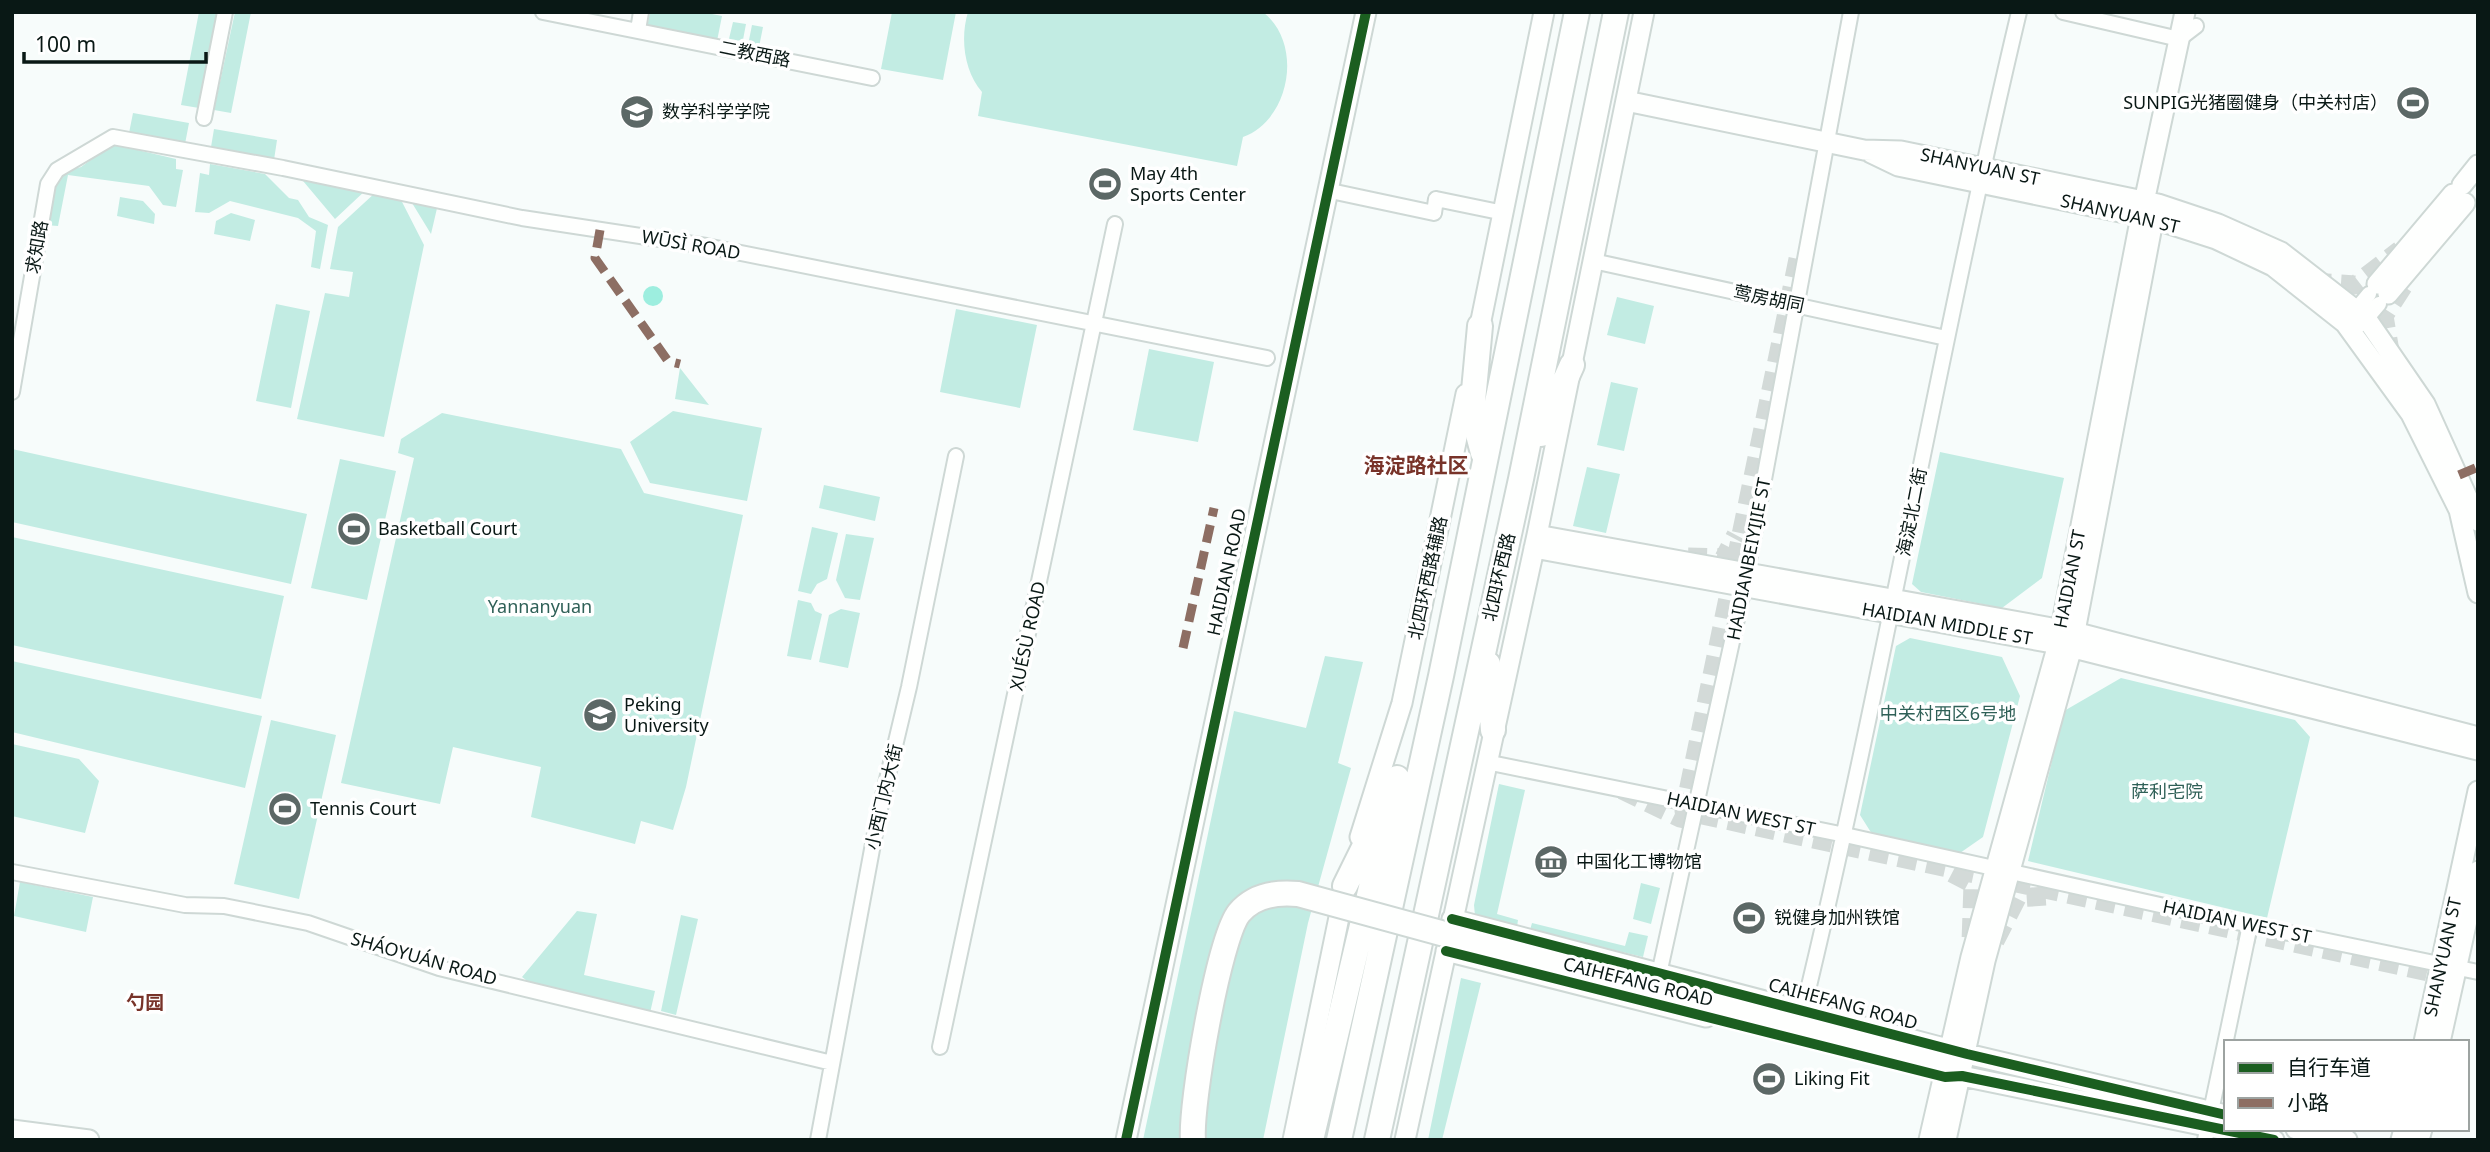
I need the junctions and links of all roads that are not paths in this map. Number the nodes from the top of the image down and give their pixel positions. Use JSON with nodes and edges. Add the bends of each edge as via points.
{"nodes":[{"id":1,"x":225,"y":12,"type":"edge"},
{"id":2,"x":543,"y":12,"type":"edge"},
{"id":3,"x":641,"y":12,"type":"edge"},
{"id":4,"x":1366,"y":12,"type":"edge"},
{"id":5,"x":1544,"y":12,"type":"edge"},
{"id":6,"x":1577,"y":12,"type":"edge"},
{"id":7,"x":1616,"y":12,"type":"edge"},
{"id":8,"x":1644,"y":12,"type":"edge"},
{"id":9,"x":1851,"y":12,"type":"edge"},
{"id":10,"x":2019,"y":12,"type":"edge"},
{"id":11,"x":2063,"y":12,"type":"edge"},
{"id":12,"x":2193,"y":17,"type":"edge"},
{"id":13,"x":638,"y":30,"type":"junction"},
{"id":14,"x":2179,"y":39,"type":"junction"},
{"id":15,"x":872,"y":78,"type":"dead end"},
{"id":16,"x":1626,"y":101,"type":"junction"},
{"id":17,"x":204,"y":118,"type":"dead end"},
{"id":18,"x":114,"y":137,"type":"joint"},
{"id":19,"x":1827,"y":143,"type":"junction"},
{"id":20,"x":2478,"y":165,"type":"edge"},
{"id":21,"x":1981,"y":176,"type":"junction"},
{"id":22,"x":1326,"y":190,"type":"junction"},
{"id":23,"x":2466,"y":192,"type":"edge"},
{"id":24,"x":2149,"y":210,"type":"junction"},
{"id":25,"x":1504,"y":213,"type":"junction"},
{"id":26,"x":1115,"y":224,"type":"dead end"},
{"id":27,"x":1593,"y":261,"type":"junction"},
{"id":28,"x":1797,"y":305,"type":"junction"},
{"id":29,"x":2367,"y":307,"type":"junction"},
{"id":30,"x":1095,"y":326,"type":"junction"},
{"id":31,"x":1480,"y":326,"type":"junction"},
{"id":32,"x":1945,"y":338,"type":"junction"},
{"id":33,"x":1267,"y":358,"type":"dead end"},
{"id":34,"x":1572,"y":365,"type":"junction"},
{"id":35,"x":12,"y":392,"type":"edge"},
{"id":36,"x":956,"y":456,"type":"dead end"},
{"id":37,"x":1484,"y":458,"type":"junction"},
{"id":38,"x":1521,"y":479,"type":"junction"},
{"id":39,"x":2478,"y":521,"type":"edge"},
{"id":40,"x":1536,"y":542,"type":"junction"},
{"id":41,"x":1746,"y":579,"type":"junction"},
{"id":42,"x":2478,"y":590,"type":"edge"},
{"id":43,"x":1893,"y":607,"type":"junction"},
{"id":44,"x":1486,"y":636,"type":"junction"},
{"id":45,"x":2066,"y":638,"type":"junction"},
{"id":46,"x":1441,"y":676,"type":"junction"},
{"id":47,"x":1493,"y":730,"type":"junction"},
{"id":48,"x":2478,"y":737,"type":"edge"},
{"id":49,"x":2478,"y":750,"type":"edge"},
{"id":50,"x":1486,"y":762,"type":"junction"},
{"id":51,"x":1397,"y":778,"type":"junction"},
{"id":52,"x":2478,"y":791,"type":"edge"},
{"id":53,"x":1696,"y":805,"type":"junction"},
{"id":54,"x":1845,"y":835,"type":"junction"},
{"id":55,"x":2004,"y":871,"type":"junction"},
{"id":56,"x":2478,"y":871,"type":"edge"},
{"id":57,"x":12,"y":872,"type":"edge"},
{"id":58,"x":1345,"y":886,"type":"junction"},
{"id":59,"x":1460,"y":922,"type":"junction"},
{"id":60,"x":2250,"y":925,"type":"junction"},
{"id":61,"x":1452,"y":953,"type":"junction"},
{"id":62,"x":2449,"y":966,"type":"junction"},
{"id":63,"x":2478,"y":972,"type":"edge"},
{"id":64,"x":1661,"y":984,"type":"junction"},
{"id":65,"x":1803,"y":1011,"type":"junction"},
{"id":66,"x":2228,"y":1040,"type":"edge"},
{"id":67,"x":2425,"y":1040,"type":"edge"},
{"id":68,"x":2440,"y":1040,"type":"edge"},
{"id":69,"x":940,"y":1047,"type":"dead end"},
{"id":70,"x":2224,"y":1060,"type":"edge"},
{"id":71,"x":832,"y":1063,"type":"junction"},
{"id":72,"x":1954,"y":1065,"type":"junction"},
{"id":73,"x":2212,"y":1123,"type":"edge"},
{"id":74,"x":12,"y":1130,"type":"edge"},
{"id":75,"x":2241,"y":1131,"type":"edge"},
{"id":76,"x":2305,"y":1131,"type":"edge"},
{"id":77,"x":89,"y":1140,"type":"edge"},
{"id":78,"x":818,"y":1140,"type":"edge"},
{"id":79,"x":1126,"y":1140,"type":"edge"},
{"id":80,"x":1193,"y":1140,"type":"edge"},
{"id":81,"x":1293,"y":1140,"type":"edge"},
{"id":82,"x":1311,"y":1140,"type":"edge"},
{"id":83,"x":1339,"y":1140,"type":"edge"},
{"id":84,"x":1377,"y":1140,"type":"edge"},
{"id":85,"x":1405,"y":1140,"type":"edge"},
{"id":86,"x":1929,"y":1140,"type":"edge"},
{"id":87,"x":1946,"y":1140,"type":"edge"},
{"id":88,"x":2274,"y":1140,"type":"edge"},
{"id":89,"x":2347,"y":1140,"type":"edge"}],
"edges":[{"from":1,"to":17,"type":"street"},
{"from":2,"to":13,"type":"street","name":"二教西路"},
{"from":3,"to":13,"type":"street"},
{"from":4,"to":22,"type":"street","name":"HAIDIAN ROAD"},
{"from":5,"to":25,"type":"street","name":"北四环西路辅路"},
{"from":6,"to":37,"type":"highway","name":"北四环西路"},
{"from":7,"to":38,"type":"highway","name":"北四环西路"},
{"from":8,"to":16,"type":"street"},
{"from":9,"to":19,"type":"street","name":"HAIDIANBEIYIJIE ST"},
{"from":10,"to":21,"type":"street","name":"海淀北二街"},
{"from":11,"to":14,"type":"street"},
{"from":12,"to":14,"type":"street","name":"HAIDIAN ST"},
{"from":12,"to":24,"type":"street","name":"HAIDIAN ST"},
{"from":13,"to":15,"type":"street","name":"二教西路"},
{"from":14,"to":24,"type":"street","name":"HAIDIAN ST"},
{"from":16,"to":19,"type":"street","name":"SHANYUAN ST"},
{"from":16,"to":27,"type":"street"},
{"from":18,"to":30,"type":"street","name":"WŪSÌ ROAD","via":[[522,218],[706,246]]},
{"from":18,"to":35,"type":"street","name":"求知路","via":[[57,170],[48,184]]},
{"from":19,"to":21,"type":"street","name":"SHANYUAN ST","via":[[1901,151]]},
{"from":19,"to":28,"type":"street","name":"HAIDIANBEIYIJIE ST"},
{"from":20,"to":23,"type":"street"},
{"from":21,"to":24,"type":"street","name":"SHANYUAN ST"},
{"from":21,"to":32,"type":"street","name":"海淀北二街"},
{"from":22,"to":25,"type":"street","via":[[1434,213],[1436,199]]},
{"from":22,"to":79,"type":"street","name":"HAIDIAN ROAD"},
{"from":23,"to":29,"type":"street"},
{"from":24,"to":29,"type":"street","name":"SHANYUAN ST","via":[[2218,224],[2281,252]]},
{"from":24,"to":45,"type":"street","name":"HAIDIAN ST"},
{"from":25,"to":31,"type":"street","name":"北四环西路辅路"},
{"from":26,"to":30,"type":"street","name":"XUÉSÙ ROAD"},
{"from":27,"to":28,"type":"street","name":"莺房胡同"},
{"from":27,"to":34,"type":"street"},
{"from":28,"to":32,"type":"street","name":"莺房胡同"},
{"from":28,"to":41,"type":"street","name":"HAIDIANBEIYIJIE ST"},
{"from":29,"to":39,"type":"street","name":"SHANYUAN ST","via":[[2425,404]]},
{"from":29,"to":42,"type":"street","via":[[2411,414],[2459,510]]},
{"from":30,"to":33,"type":"street","name":"WŪSÌ ROAD"},
{"from":30,"to":69,"type":"street","name":"XUÉSÙ ROAD"},
{"from":31,"to":37,"type":"highway","via":[[1472,412]]},
{"from":31,"to":58,"type":"street","name":"北四环西路辅路","via":[[1402,703]]},
{"from":32,"to":43,"type":"street","name":"海淀北二街"},
{"from":34,"to":38,"type":"highway"},
{"from":34,"to":40,"type":"street"},
{"from":36,"to":71,"type":"street","name":"小西门内大街","via":[[898,738],[889,759]]},
{"from":37,"to":46,"type":"highway","name":"北四环西路"},
{"from":38,"to":44,"type":"highway","name":"北四环西路"},
{"from":40,"to":41,"type":"street","name":"HAIDIAN MIDDLE ST"},
{"from":40,"to":47,"type":"street"},
{"from":41,"to":43,"type":"street","name":"HAIDIAN MIDDLE ST"},
{"from":41,"to":53,"type":"street","name":"HAIDIANBEIYIJIE ST"},
{"from":43,"to":45,"type":"street","name":"HAIDIAN MIDDLE ST"},
{"from":43,"to":54,"type":"street","name":"海淀北二街"},
{"from":44,"to":47,"type":"highway"},
{"from":44,"to":84,"type":"highway","name":"北四环西路"},
{"from":45,"to":48,"type":"street","name":"HAIDIAN MIDDLE ST"},
{"from":45,"to":49,"type":"street","name":"HAIDIAN MIDDLE ST"},
{"from":45,"to":55,"type":"street","name":"HAIDIAN ST"},
{"from":46,"to":51,"type":"highway"},
{"from":46,"to":83,"type":"highway","name":"北四环西路"},
{"from":47,"to":50,"type":"street"},
{"from":50,"to":53,"type":"street","name":"HAIDIAN WEST ST"},
{"from":50,"to":59,"type":"street"},
{"from":51,"to":58,"type":"highway"},
{"from":51,"to":82,"type":"highway"},
{"from":52,"to":62,"type":"street","name":"SHANYUAN ST"},
{"from":53,"to":54,"type":"street","name":"HAIDIAN WEST ST"},
{"from":53,"to":64,"type":"street","name":"HAIDIANBEIYIJIE ST"},
{"from":54,"to":55,"type":"street","name":"HAIDIAN WEST ST"},
{"from":54,"to":65,"type":"street","name":"海淀北二街"},
{"from":55,"to":60,"type":"street","name":"HAIDIAN WEST ST"},
{"from":55,"to":72,"type":"street","name":"HAIDIAN ST","via":[[1971,957]]},
{"from":56,"to":62,"type":"street","name":"SHANYUAN ST"},
{"from":57,"to":71,"type":"street","name":"SHÁOYUÁN ROAD","via":[[308,923],[439,968]]},
{"from":58,"to":81,"type":"street","name":"北四环西路辅路"},
{"from":59,"to":61,"type":"street"},
{"from":59,"to":64,"type":"street","name":"CAIHEFANG ROAD"},
{"from":60,"to":62,"type":"street","name":"HAIDIAN WEST ST"},
{"from":60,"to":66,"type":"street"},
{"from":61,"to":72,"type":"street","name":"CAIHEFANG ROAD"},
{"from":61,"to":85,"type":"street"},
{"from":62,"to":63,"type":"street","name":"HAIDIAN WEST ST"},
{"from":62,"to":67,"type":"street","name":"SHANYUAN ST"},
{"from":62,"to":68,"type":"street","name":"SHANYUAN ST"},
{"from":64,"to":65,"type":"street","name":"CAIHEFANG ROAD"},
{"from":64,"to":72,"type":"highway"},
{"from":64,"to":80,"type":"highway","bridge":true,"via":[[1298,894],[1280,892],[1258,898],[1240,913],[1227,937],[1193,1099]]},
{"from":65,"to":72,"type":"street","name":"CAIHEFANG ROAD"},
{"from":70,"to":73,"type":"street"},
{"from":71,"to":78,"type":"street","name":"小西门内大街"},
{"from":72,"to":73,"type":"street","name":"CAIHEFANG ROAD"},
{"from":72,"to":86,"type":"street","name":"HAIDIAN ST"},
{"from":72,"to":87,"type":"street","name":"HAIDIAN ST"},
{"from":74,"to":77,"type":"street"},
{"from":75,"to":88,"type":"street","name":"CAIHEFANG ROAD"},
{"from":76,"to":89,"type":"street"}]}
